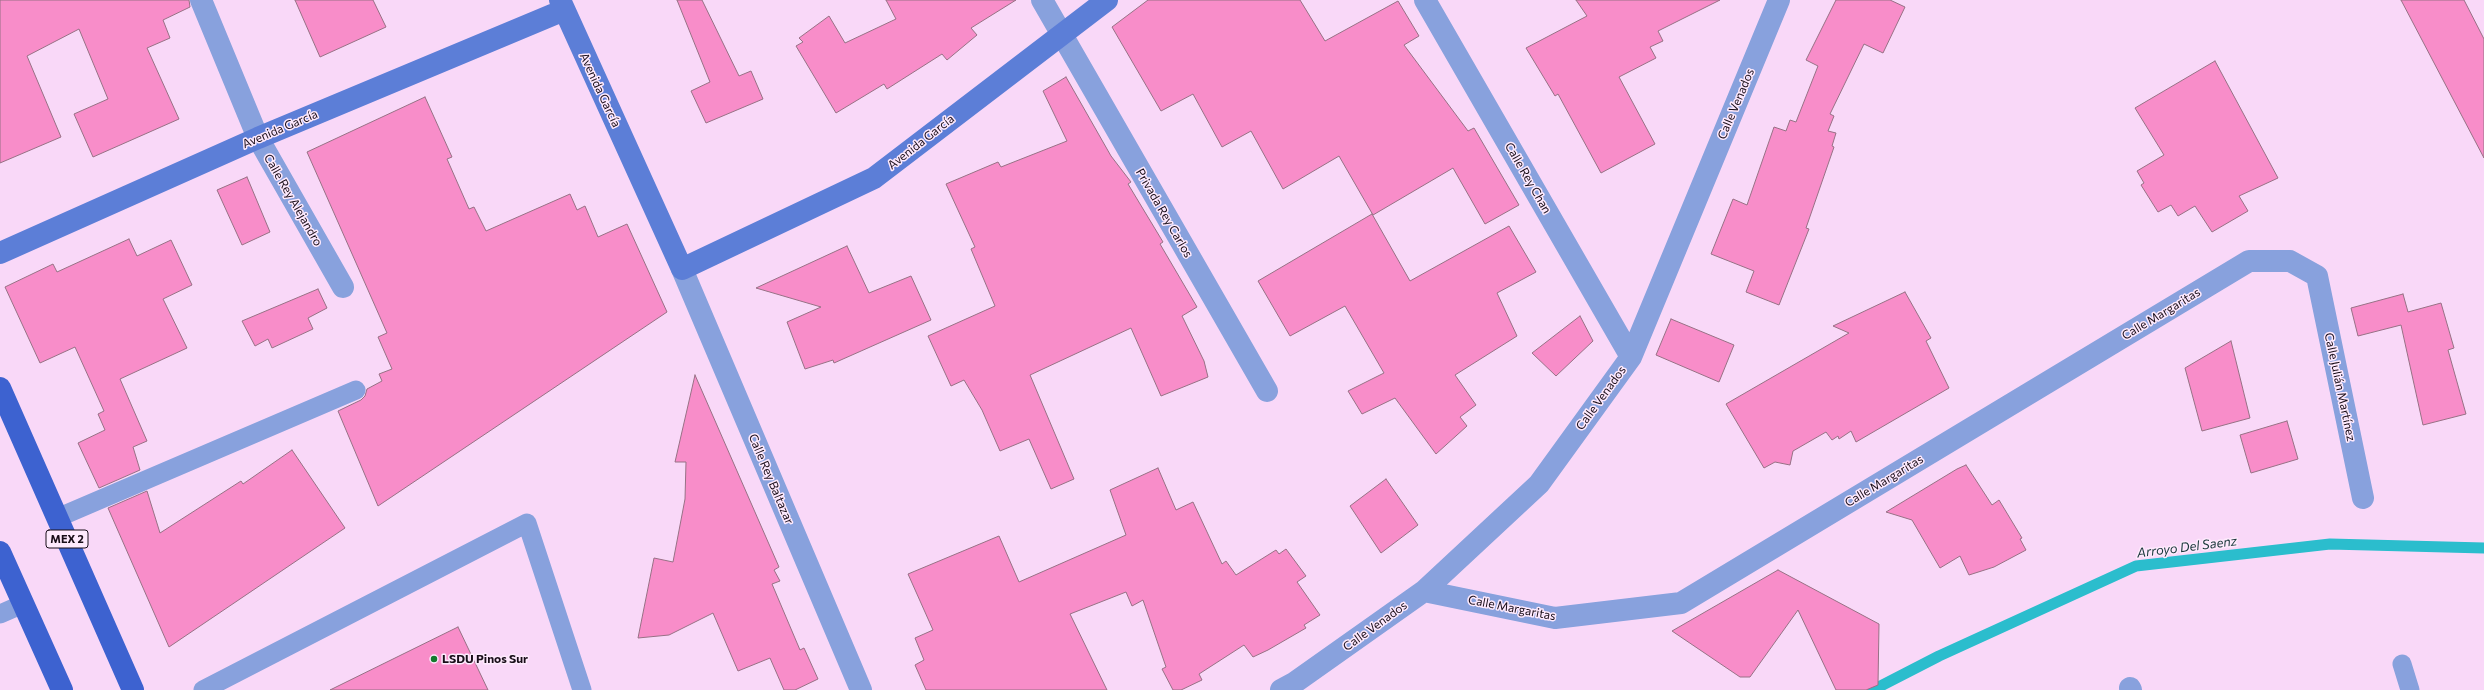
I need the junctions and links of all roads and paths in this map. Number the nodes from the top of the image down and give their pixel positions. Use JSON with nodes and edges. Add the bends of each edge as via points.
{"nodes":[{"id":1,"x":201,"y":0,"type":"edge"},
{"id":2,"x":1042,"y":0,"type":"edge"},
{"id":3,"x":1107,"y":0,"type":"edge"},
{"id":4,"x":1425,"y":0,"type":"edge"},
{"id":5,"x":1779,"y":0,"type":"edge"},
{"id":6,"x":562,"y":5,"type":"edge"},
{"id":7,"x":1061,"y":34,"type":"junction"},
{"id":8,"x":258,"y":138,"type":"junction"},
{"id":9,"x":0,"y":252,"type":"edge"},
{"id":10,"x":682,"y":268,"type":"junction"},
{"id":11,"x":2317,"y":276,"type":"joint"},
{"id":12,"x":343,"y":287,"type":"dead end"},
{"id":13,"x":1631,"y":357,"type":"junction"},
{"id":14,"x":0,"y":388,"type":"edge"},
{"id":15,"x":356,"y":390,"type":"dead end"},
{"id":16,"x":1267,"y":392,"type":"dead end"},
{"id":17,"x":2363,"y":498,"type":"dead end"},
{"id":18,"x":57,"y":518,"type":"junction"},
{"id":19,"x":0,"y":552,"type":"edge"},
{"id":20,"x":1424,"y":591,"type":"junction"},
{"id":21,"x":23,"y":604,"type":"junction"},
{"id":22,"x":0,"y":614,"type":"edge"},
{"id":23,"x":2402,"y":664,"type":"dead end"},
{"id":24,"x":62,"y":690,"type":"edge"},
{"id":25,"x":133,"y":690,"type":"edge"},
{"id":26,"x":203,"y":690,"type":"edge"},
{"id":27,"x":582,"y":690,"type":"edge"},
{"id":28,"x":861,"y":690,"type":"edge"},
{"id":29,"x":1282,"y":690,"type":"edge"},
{"id":30,"x":2410,"y":690,"type":"edge"}],
"edges":[{"from":1,"to":8,"type":"street","name":"Calle Rey Alejandro"},
{"from":2,"to":7,"type":"street","name":"Privada Rey Carlos"},
{"from":3,"to":7,"type":"main road","name":"Avenida García"},
{"from":4,"to":13,"type":"street","name":"Calle Rey Chan"},
{"from":5,"to":13,"type":"street","name":"Calle Venados"},
{"from":6,"to":8,"type":"main road","name":"Avenida García"},
{"from":6,"to":10,"type":"main road","name":"Avenida García"},
{"from":7,"to":10,"type":"main road","name":"Avenida García","via":[[874,178]]},
{"from":7,"to":16,"type":"street","name":"Privada Rey Carlos"},
{"from":8,"to":9,"type":"main road","name":"Avenida García"},
{"from":8,"to":12,"type":"street","name":"Calle Rey Alejandro"},
{"from":10,"to":28,"type":"street","name":"Calle Rey Baltazar"},
{"from":11,"to":17,"type":"street","name":"Calle Julián Martínez"},
{"from":11,"to":20,"type":"street","name":"Calle Margaritas","via":[[2290,261],[2249,261],[1681,603],[1555,618]]},
{"from":13,"to":20,"type":"street","name":"Calle Venados","via":[[1539,484]]},
{"from":14,"to":18,"type":"main road","number":"MEX 2"},
{"from":15,"to":18,"type":"lane"},
{"from":18,"to":25,"type":"main road","number":"MEX 2"},
{"from":19,"to":21,"type":"main road"},
{"from":20,"to":29,"type":"street","name":"Calle Venados"},
{"from":21,"to":22,"type":"lane"},
{"from":21,"to":24,"type":"main road"},
{"from":23,"to":30,"type":"lane"},
{"from":26,"to":27,"type":"lane","via":[[527,523]]}]}
